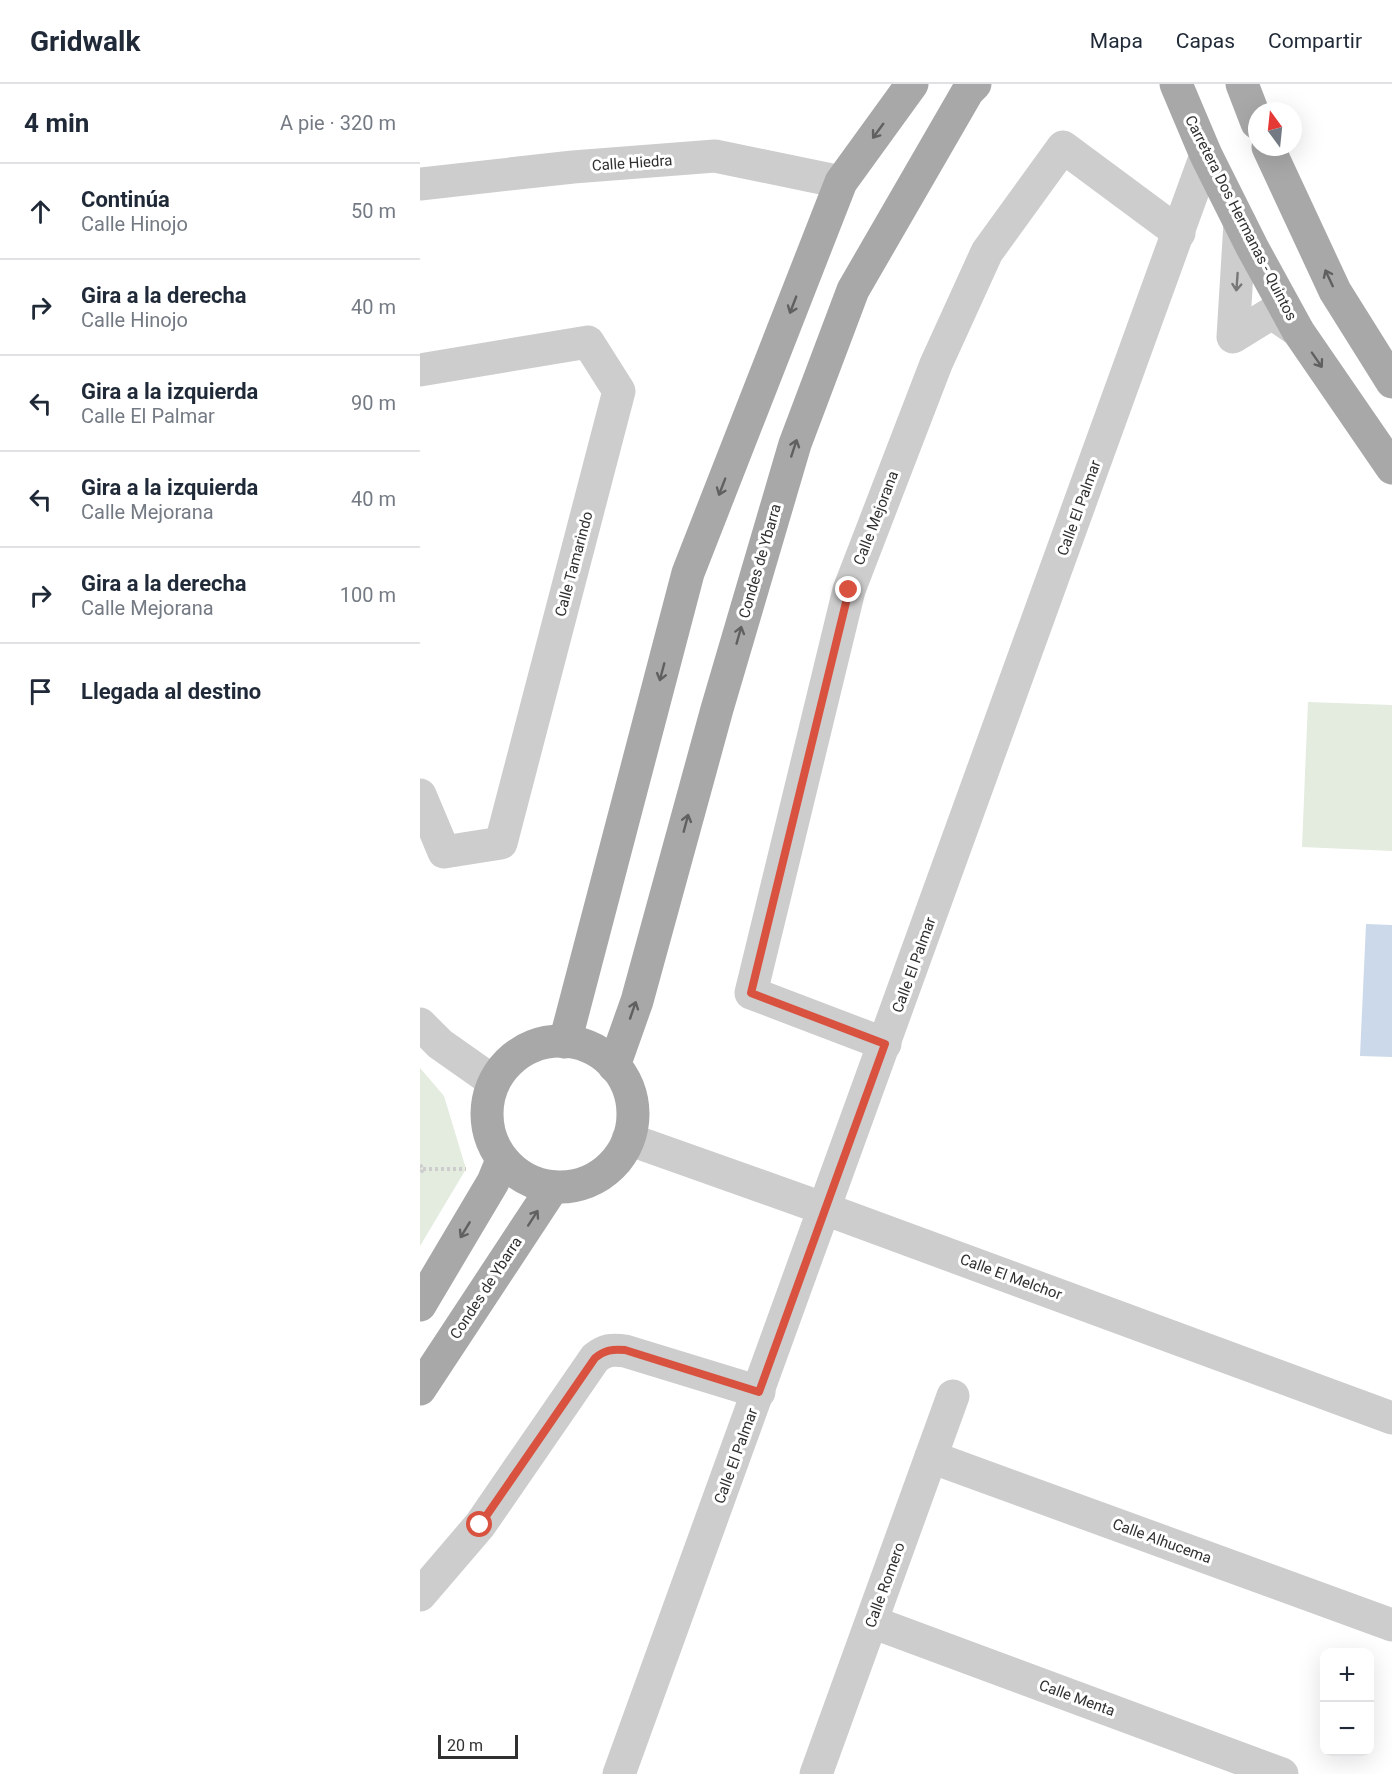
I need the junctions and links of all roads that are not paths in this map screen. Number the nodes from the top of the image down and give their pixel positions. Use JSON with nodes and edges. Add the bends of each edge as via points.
{"nodes":[{"id":1,"x":912,"y":84,"type":"edge"},
{"id":2,"x":975,"y":84,"type":"edge"},
{"id":3,"x":1176,"y":84,"type":"edge"},
{"id":4,"x":1242,"y":84,"type":"edge"},
{"id":5,"x":1249,"y":102,"type":"edge"},
{"id":6,"x":1206,"y":156,"type":"junction"},
{"id":7,"x":1272,"y":156,"type":"edge"},
{"id":8,"x":842,"y":182,"type":"junction"},
{"id":9,"x":420,"y":184,"type":"edge"},
{"id":10,"x":1240,"y":223,"type":"junction"},
{"id":11,"x":1179,"y":233,"type":"junction"},
{"id":12,"x":1298,"y":331,"type":"junction"},
{"id":13,"x":420,"y":370,"type":"edge"},
{"id":14,"x":1392,"y":382,"type":"edge"},
{"id":15,"x":1392,"y":468,"type":"edge"},
{"id":16,"x":420,"y":795,"type":"edge"},
{"id":17,"x":420,"y":1023,"type":"edge"},
{"id":18,"x":565,"y":1042,"type":"junction"},
{"id":19,"x":885,"y":1044,"type":"junction"},
{"id":20,"x":614,"y":1066,"type":"junction"},
{"id":21,"x":494,"y":1082,"type":"junction"},
{"id":22,"x":628,"y":1139,"type":"junction"},
{"id":23,"x":502,"y":1160,"type":"junction"},
{"id":24,"x":553,"y":1187,"type":"junction"},
{"id":25,"x":825,"y":1209,"type":"junction"},
{"id":26,"x":420,"y":1305,"type":"edge"},
{"id":27,"x":420,"y":1389,"type":"edge"},
{"id":28,"x":759,"y":1392,"type":"junction"},
{"id":29,"x":953,"y":1396,"type":"dead end"},
{"id":30,"x":1392,"y":1418,"type":"edge"},
{"id":31,"x":931,"y":1457,"type":"junction"},
{"id":32,"x":420,"y":1595,"type":"edge"},
{"id":33,"x":872,"y":1622,"type":"junction"},
{"id":34,"x":1392,"y":1625,"type":"edge"},
{"id":35,"x":619,"y":1774,"type":"edge"},
{"id":36,"x":816,"y":1774,"type":"edge"},
{"id":37,"x":1282,"y":1774,"type":"edge"}],
"edges":[{"from":1,"to":8,"type":"main road","one_way":true},
{"from":20,"to":2,"type":"main road","name":"Condes de Ybarra","one_way":true,"via":[[799,433],[853,290]]},
{"from":3,"to":6,"type":"main road","name":"Carretera Dos Hermanas - Quintos"},
{"from":4,"to":5,"type":"main road"},
{"from":6,"to":10,"type":"main road","name":"Carretera Dos Hermanas - Quintos"},
{"from":6,"to":11,"type":"street","name":"Calle El Palmar"},
{"from":14,"to":7,"type":"main road","one_way":true,"via":[[1335,291]]},
{"from":8,"to":9,"type":"street","name":"Calle Hiedra","via":[[715,156]]},
{"from":8,"to":18,"type":"main road","one_way":true,"via":[[688,573]]},
{"from":10,"to":12,"type":"main road","name":"Carretera Dos Hermanas - Quintos"},
{"from":10,"to":12,"type":"street","one_way":true,"via":[[1233,337],[1272,313]]},
{"from":11,"to":19,"type":"street","name":"Calle El Palmar"},
{"from":11,"to":19,"type":"street","name":"Calle Mejorana","via":[[1063,147],[987,252],[936,364],[849,590],[751,993]]},
{"from":12,"to":15,"type":"main road","name":"Carretera Dos Hermanas - Quintos","one_way":true},
{"from":13,"to":16,"type":"street","name":"Calle Tamarindo","via":[[588,342],[619,391],[501,843],[444,852]]},
{"from":17,"to":21,"type":"street","via":[[440,1044]]},
{"from":18,"to":20,"type":"main road","via":[[600,1053]]},
{"from":18,"to":21,"type":"main road","via":[[544,1043],[524,1051],[507,1064]]},
{"from":19,"to":25,"type":"street","name":"Calle El Palmar"},
{"from":20,"to":22,"type":"main road","via":[[631,1100],[633,1120]]},
{"from":21,"to":23,"type":"main road","via":[[486,1114],[488,1130]]},
{"from":22,"to":24,"type":"main road","via":[[616,1160],[599,1176],[576,1185]]},
{"from":22,"to":25,"type":"street","name":"Calle El Melchor"},
{"from":23,"to":24,"type":"main road","via":[[516,1173]]},
{"from":23,"to":26,"type":"main road","one_way":true},
{"from":27,"to":24,"type":"main road","name":"Condes de Ybarra","one_way":true},
{"from":25,"to":28,"type":"street","name":"Calle El Palmar"},
{"from":25,"to":30,"type":"street","name":"Calle El Melchor"},
{"from":28,"to":32,"type":"street","via":[[625,1350],[602,1352],[480,1525]]},
{"from":28,"to":35,"type":"street","name":"Calle El Palmar"},
{"from":29,"to":31,"type":"street","name":"Calle Romero"},
{"from":31,"to":33,"type":"street","name":"Calle Romero"},
{"from":31,"to":34,"type":"street","name":"Calle Alhucema"},
{"from":33,"to":36,"type":"street","name":"Calle Romero"},
{"from":33,"to":37,"type":"street","name":"Calle Menta"}]}
